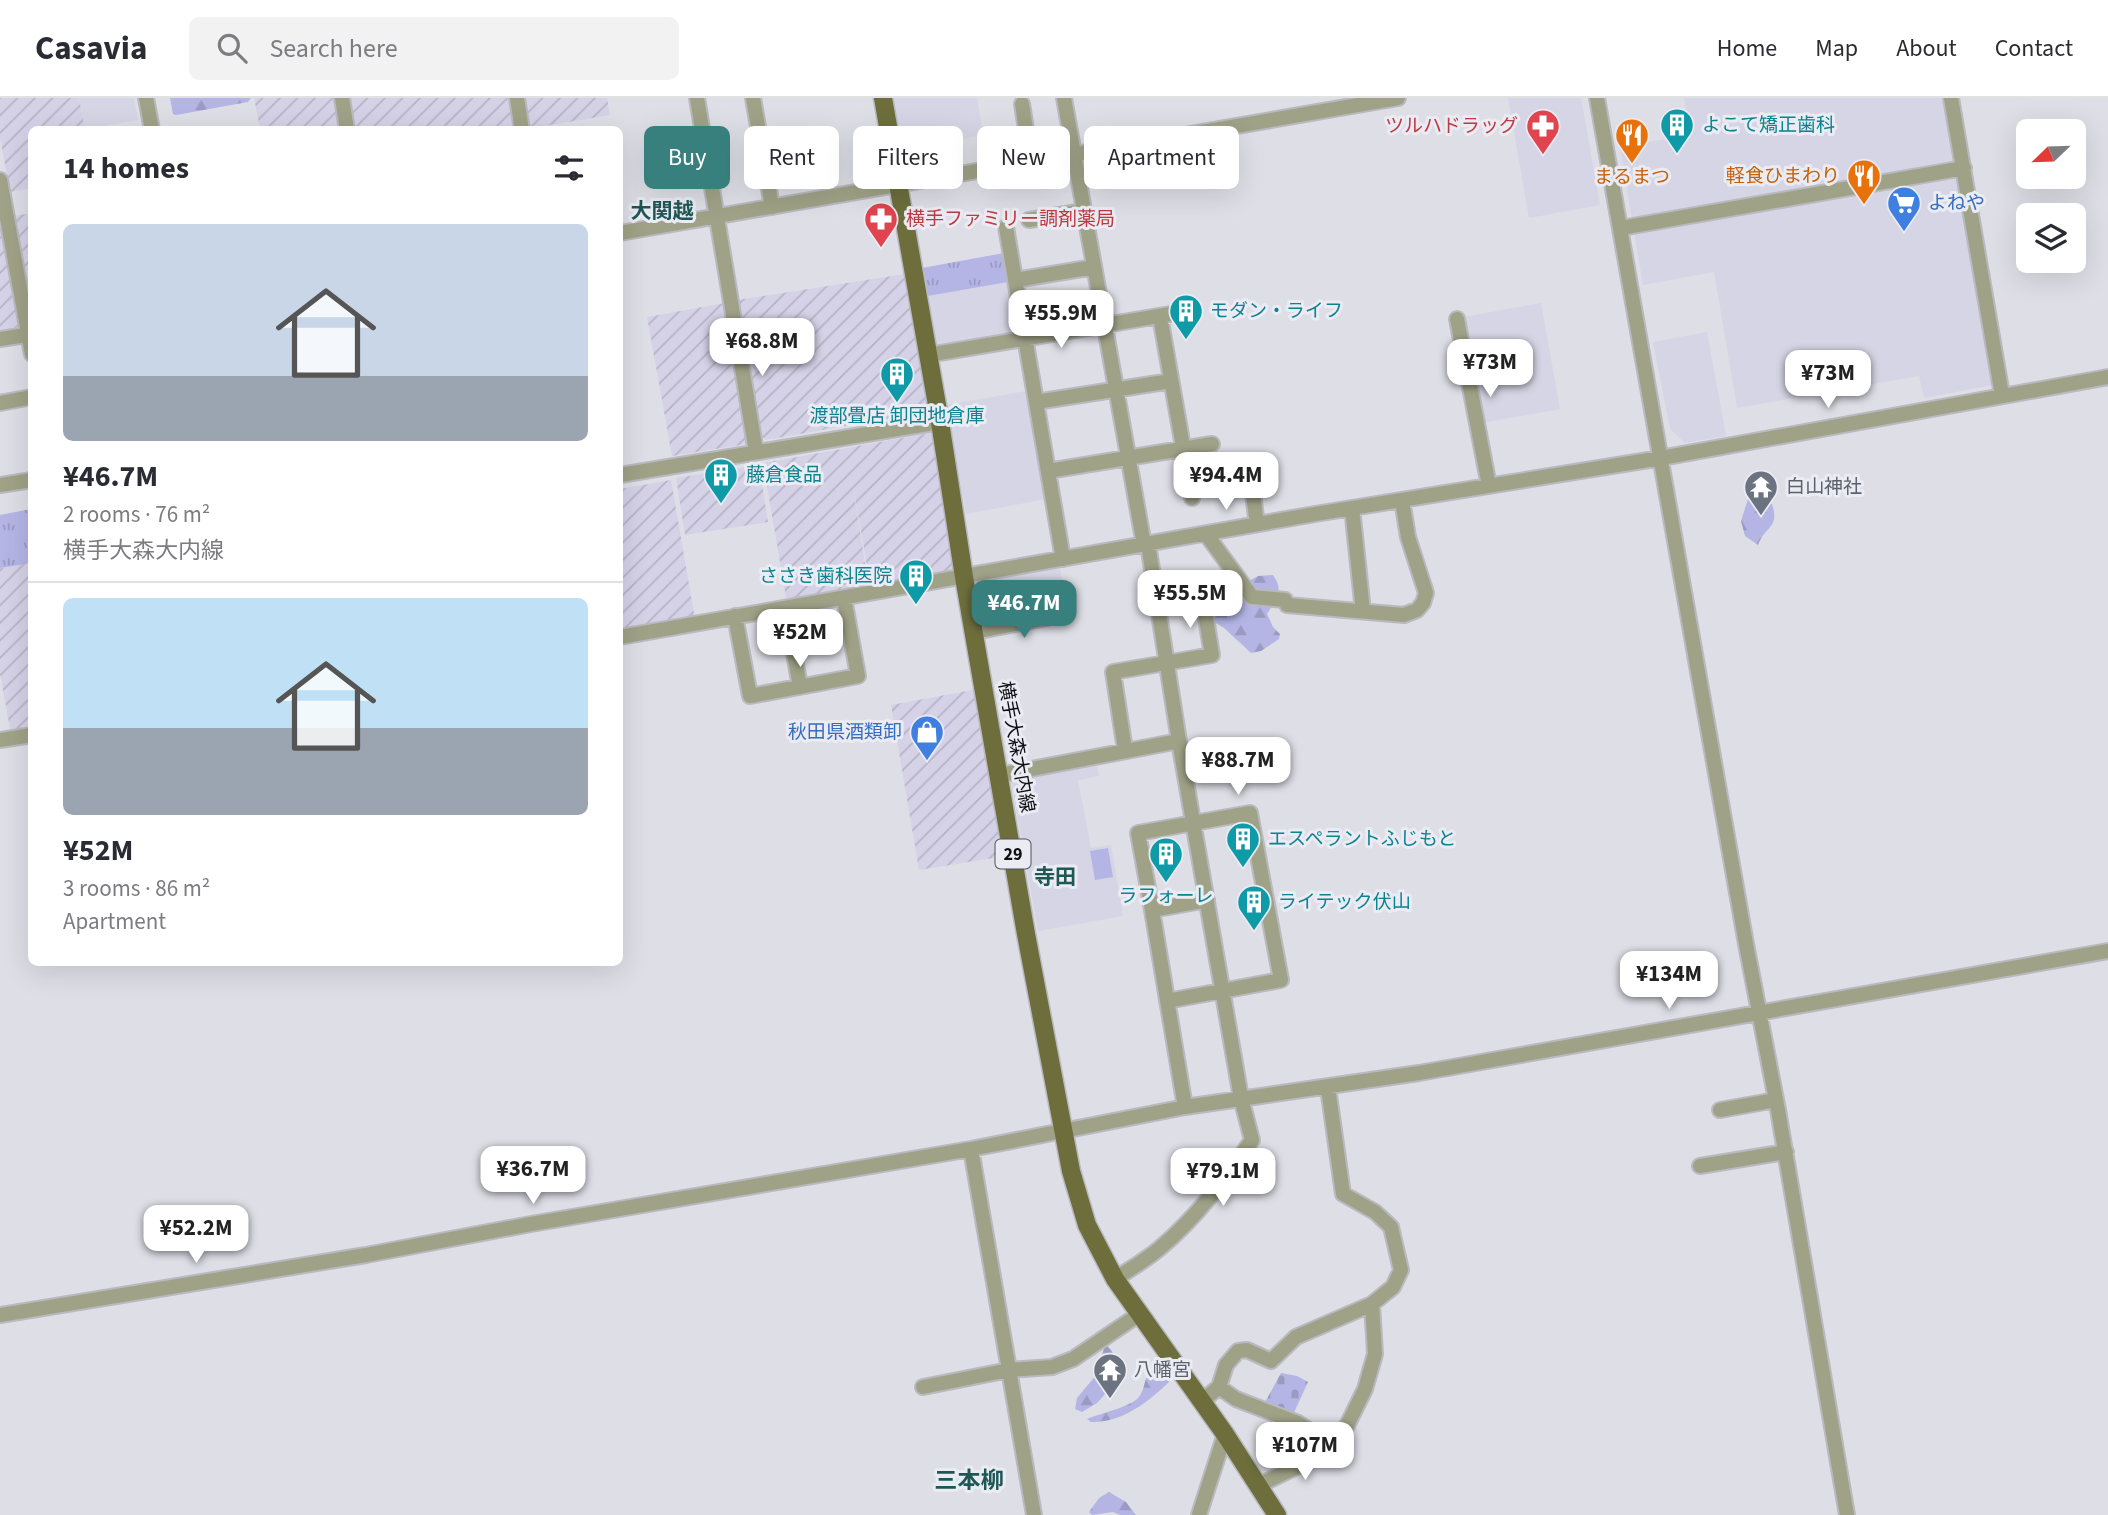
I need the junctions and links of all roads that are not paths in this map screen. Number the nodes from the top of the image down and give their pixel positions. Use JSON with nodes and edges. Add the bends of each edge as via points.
{"nodes":[{"id":1,"x":146,"y":98,"type":"edge"},
{"id":2,"x":342,"y":98,"type":"edge"},
{"id":3,"x":517,"y":98,"type":"edge"},
{"id":4,"x":697,"y":98,"type":"edge"},
{"id":5,"x":753,"y":98,"type":"edge"},
{"id":6,"x":883,"y":98,"type":"edge"},
{"id":7,"x":1064,"y":98,"type":"edge"},
{"id":8,"x":1398,"y":98,"type":"edge"},
{"id":9,"x":1597,"y":98,"type":"edge"},
{"id":10,"x":1951,"y":98,"type":"edge"},
{"id":11,"x":1021,"y":104,"type":"dead end"},
{"id":12,"x":151,"y":126,"type":"edge"},
{"id":13,"x":346,"y":126,"type":"edge"},
{"id":14,"x":521,"y":126,"type":"edge"},
{"id":15,"x":888,"y":126,"type":"edge"},
{"id":16,"x":1025,"y":126,"type":"edge"},
{"id":17,"x":1074,"y":154,"type":"junction"},
{"id":18,"x":1070,"y":155,"type":"edge"},
{"id":19,"x":1964,"y":168,"type":"junction"},
{"id":20,"x":875,"y":189,"type":"edge"},
{"id":21,"x":899,"y":189,"type":"edge"},
{"id":22,"x":1,"y":190,"type":"edge"},
{"id":23,"x":772,"y":207,"type":"junction"},
{"id":24,"x":1084,"y":211,"type":"junction"},
{"id":25,"x":718,"y":216,"type":"junction"},
{"id":26,"x":1029,"y":220,"type":"dead end"},
{"id":27,"x":1006,"y":228,"type":"dead end"},
{"id":28,"x":1621,"y":228,"type":"junction"},
{"id":29,"x":623,"y":232,"type":"edge"},
{"id":30,"x":1094,"y":267,"type":"junction"},
{"id":31,"x":1015,"y":280,"type":"junction"},
{"id":32,"x":1188,"y":311,"type":"dead end"},
{"id":33,"x":1160,"y":316,"type":"junction"},
{"id":34,"x":1457,"y":319,"type":"dead end"},
{"id":35,"x":28,"y":324,"type":"edge"},
{"id":36,"x":1105,"y":325,"type":"junction"},
{"id":37,"x":28,"y":334,"type":"edge"},
{"id":38,"x":0,"y":339,"type":"edge"},
{"id":39,"x":1025,"y":339,"type":"junction"},
{"id":40,"x":928,"y":355,"type":"junction"},
{"id":41,"x":2108,"y":377,"type":"edge"},
{"id":42,"x":1171,"y":381,"type":"junction"},
{"id":43,"x":1116,"y":390,"type":"junction"},
{"id":44,"x":2002,"y":396,"type":"junction"},
{"id":45,"x":28,"y":398,"type":"edge"},
{"id":46,"x":1036,"y":402,"type":"junction"},
{"id":47,"x":0,"y":403,"type":"edge"},
{"id":48,"x":940,"y":422,"type":"junction"},
{"id":49,"x":1212,"y":444,"type":"dead end"},
{"id":50,"x":1183,"y":449,"type":"junction"},
{"id":51,"x":756,"y":452,"type":"junction"},
{"id":52,"x":1128,"y":458,"type":"junction"},
{"id":53,"x":1661,"y":458,"type":"junction"},
{"id":54,"x":1048,"y":471,"type":"junction"},
{"id":55,"x":1250,"y":472,"type":"dead end"},
{"id":56,"x":623,"y":474,"type":"edge"},
{"id":57,"x":28,"y":481,"type":"edge"},
{"id":58,"x":0,"y":485,"type":"edge"},
{"id":59,"x":1489,"y":486,"type":"junction"},
{"id":60,"x":1192,"y":498,"type":"dead end"},
{"id":61,"x":1402,"y":500,"type":"junction"},
{"id":62,"x":1352,"y":508,"type":"junction"},
{"id":63,"x":1257,"y":524,"type":"junction"},
{"id":64,"x":1206,"y":534,"type":"junction"},
{"id":65,"x":1146,"y":544,"type":"junction"},
{"id":66,"x":1063,"y":559,"type":"junction"},
{"id":67,"x":964,"y":577,"type":"junction"},
{"id":68,"x":844,"y":598,"type":"junction"},
{"id":69,"x":1158,"y":607,"type":"junction"},
{"id":70,"x":786,"y":608,"type":"junction"},
{"id":71,"x":1363,"y":611,"type":"junction"},
{"id":72,"x":1066,"y":614,"type":"dead end"},
{"id":73,"x":735,"y":616,"type":"junction"},
{"id":74,"x":975,"y":632,"type":"junction"},
{"id":75,"x":623,"y":636,"type":"edge"},
{"id":76,"x":1167,"y":662,"type":"junction"},
{"id":77,"x":800,"y":687,"type":"junction"},
{"id":78,"x":28,"y":736,"type":"edge"},
{"id":79,"x":0,"y":740,"type":"edge"},
{"id":80,"x":1179,"y":741,"type":"junction"},
{"id":81,"x":1125,"y":750,"type":"junction"},
{"id":82,"x":1000,"y":775,"type":"junction"},
{"id":83,"x":1194,"y":823,"type":"junction"},
{"id":84,"x":1207,"y":900,"type":"junction"},
{"id":85,"x":1152,"y":910,"type":"junction"},
{"id":86,"x":2108,"y":951,"type":"edge"},
{"id":87,"x":1223,"y":991,"type":"junction"},
{"id":88,"x":1167,"y":1001,"type":"junction"},
{"id":89,"x":1759,"y":1013,"type":"junction"},
{"id":90,"x":1328,"y":1088,"type":"junction"},
{"id":91,"x":1241,"y":1098,"type":"junction"},
{"id":92,"x":1776,"y":1100,"type":"junction"},
{"id":93,"x":1185,"y":1107,"type":"junction"},
{"id":94,"x":1720,"y":1110,"type":"dead end"},
{"id":95,"x":1061,"y":1131,"type":"junction"},
{"id":96,"x":971,"y":1149,"type":"junction"},
{"id":97,"x":1786,"y":1153,"type":"junction"},
{"id":98,"x":1700,"y":1166,"type":"dead end"},
{"id":99,"x":1115,"y":1279,"type":"junction"},
{"id":100,"x":1372,"y":1304,"type":"junction"},
{"id":101,"x":0,"y":1315,"type":"edge"},
{"id":102,"x":1138,"y":1315,"type":"junction"},
{"id":103,"x":1009,"y":1370,"type":"junction"},
{"id":104,"x":923,"y":1387,"type":"dead end"},
{"id":105,"x":1219,"y":1387,"type":"junction"},
{"id":106,"x":1201,"y":1402,"type":"junction"},
{"id":107,"x":1225,"y":1434,"type":"junction"},
{"id":108,"x":1336,"y":1448,"type":"junction"},
{"id":109,"x":1259,"y":1485,"type":"junction"},
{"id":110,"x":1034,"y":1515,"type":"edge"},
{"id":111,"x":1199,"y":1515,"type":"edge"},
{"id":112,"x":1277,"y":1515,"type":"edge"},
{"id":113,"x":1847,"y":1515,"type":"edge"}],
"edges":[{"from":1,"to":12,"type":"street"},
{"from":2,"to":13,"type":"street"},
{"from":3,"to":14,"type":"street"},
{"from":4,"to":25,"type":"street"},
{"from":5,"to":23,"type":"street"},
{"from":6,"to":15,"type":"main road","name":"横手大森大内線","number":"29"},
{"from":7,"to":17,"type":"street"},
{"from":8,"to":17,"type":"street"},
{"from":9,"to":28,"type":"street"},
{"from":10,"to":19,"type":"street"},
{"from":11,"to":16,"type":"street"},
{"from":17,"to":18,"type":"street"},
{"from":17,"to":24,"type":"street"},
{"from":19,"to":28,"type":"street"},
{"from":19,"to":44,"type":"street"},
{"from":20,"to":23,"type":"street"},
{"from":21,"to":40,"type":"main road","name":"横手大森大内線","number":"29"},
{"from":22,"to":35,"type":"street"},
{"from":23,"to":25,"type":"street"},
{"from":24,"to":26,"type":"street"},
{"from":24,"to":30,"type":"street"},
{"from":25,"to":29,"type":"street"},
{"from":25,"to":51,"type":"street"},
{"from":27,"to":31,"type":"street"},
{"from":28,"to":53,"type":"street"},
{"from":30,"to":31,"type":"street"},
{"from":30,"to":36,"type":"street"},
{"from":31,"to":39,"type":"street"},
{"from":32,"to":33,"type":"street"},
{"from":33,"to":36,"type":"street"},
{"from":33,"to":42,"type":"street"},
{"from":34,"to":59,"type":"street"},
{"from":36,"to":39,"type":"street"},
{"from":36,"to":43,"type":"street"},
{"from":37,"to":38,"type":"street"},
{"from":39,"to":40,"type":"street"},
{"from":39,"to":46,"type":"street"},
{"from":40,"to":48,"type":"main road","name":"横手大森大内線","number":"29"},
{"from":41,"to":44,"type":"street"},
{"from":42,"to":43,"type":"street"},
{"from":42,"to":50,"type":"street"},
{"from":43,"to":46,"type":"street"},
{"from":43,"to":52,"type":"street"},
{"from":44,"to":53,"type":"street"},
{"from":45,"to":47,"type":"street"},
{"from":46,"to":54,"type":"street"},
{"from":48,"to":51,"type":"street"},
{"from":48,"to":67,"type":"main road","name":"横手大森大内線","number":"29"},
{"from":49,"to":50,"type":"street"},
{"from":50,"to":52,"type":"street"},
{"from":50,"to":60,"type":"street"},
{"from":51,"to":56,"type":"street"},
{"from":52,"to":54,"type":"street"},
{"from":52,"to":65,"type":"street"},
{"from":53,"to":59,"type":"street"},
{"from":53,"to":89,"type":"street"},
{"from":54,"to":66,"type":"street"},
{"from":55,"to":63,"type":"street"},
{"from":57,"to":58,"type":"street"},
{"from":59,"to":61,"type":"street"},
{"from":61,"to":62,"type":"street"},
{"from":61,"to":71,"type":"street","via":[[1426,593],[1423,603],[1404,615]]},
{"from":62,"to":63,"type":"street"},
{"from":62,"to":71,"type":"street"},
{"from":63,"to":64,"type":"street"},
{"from":64,"to":65,"type":"street"},
{"from":64,"to":71,"type":"street","via":[[1252,597],[1285,600],[1287,605]]},
{"from":65,"to":66,"type":"street"},
{"from":65,"to":69,"type":"street"},
{"from":66,"to":67,"type":"street"},
{"from":67,"to":68,"type":"street"},
{"from":67,"to":74,"type":"main road","name":"横手大森大内線","number":"29"},
{"from":68,"to":70,"type":"street"},
{"from":68,"to":77,"type":"street","via":[[859,676]]},
{"from":69,"to":76,"type":"street"},
{"from":69,"to":76,"type":"street","via":[[1203,600],[1210,641],[1212,655]]},
{"from":70,"to":73,"type":"street"},
{"from":70,"to":77,"type":"street"},
{"from":72,"to":74,"type":"street"},
{"from":73,"to":75,"type":"street"},
{"from":73,"to":77,"type":"street","via":[[750,696]]},
{"from":74,"to":82,"type":"main road","name":"横手大森大内線","number":"29"},
{"from":76,"to":80,"type":"street"},
{"from":76,"to":81,"type":"street","via":[[1113,672]]},
{"from":78,"to":79,"type":"street"},
{"from":80,"to":81,"type":"street"},
{"from":80,"to":83,"type":"street"},
{"from":81,"to":82,"type":"street"},
{"from":82,"to":95,"type":"main road","name":"横手大森大内線","number":"29"},
{"from":83,"to":84,"type":"street"},
{"from":83,"to":85,"type":"street","via":[[1138,833]]},
{"from":83,"to":87,"type":"street","via":[[1250,813],[1281,980]]},
{"from":84,"to":85,"type":"street"},
{"from":84,"to":87,"type":"street"},
{"from":85,"to":88,"type":"street"},
{"from":86,"to":89,"type":"street"},
{"from":87,"to":88,"type":"street"},
{"from":87,"to":91,"type":"street"},
{"from":88,"to":93,"type":"street"},
{"from":89,"to":90,"type":"street"},
{"from":89,"to":92,"type":"street"},
{"from":90,"to":91,"type":"street"},
{"from":90,"to":100,"type":"street","via":[[1343,1194],[1391,1227],[1401,1270],[1393,1287]]},
{"from":91,"to":93,"type":"street"},
{"from":91,"to":99,"type":"street","via":[[1252,1140],[1226,1177],[1158,1250]]},
{"from":92,"to":94,"type":"street"},
{"from":92,"to":97,"type":"street"},
{"from":93,"to":95,"type":"street"},
{"from":95,"to":96,"type":"street"},
{"from":95,"to":99,"type":"main road","name":"横手大森大内線","number":"29","via":[[1087,1225]]},
{"from":96,"to":101,"type":"street"},
{"from":96,"to":103,"type":"street"},
{"from":97,"to":98,"type":"street"},
{"from":97,"to":113,"type":"street"},
{"from":99,"to":102,"type":"main road","name":"横手大森大内線","number":"29"},
{"from":100,"to":105,"type":"street","via":[[1296,1337],[1271,1361],[1247,1350],[1238,1351],[1226,1365]]},
{"from":100,"to":108,"type":"street","via":[[1375,1354],[1365,1389]]},
{"from":102,"to":103,"type":"street","via":[[1073,1359],[1052,1367]]},
{"from":102,"to":106,"type":"main road","name":"横手大森大内線","number":"29"},
{"from":103,"to":104,"type":"street"},
{"from":103,"to":110,"type":"street"},
{"from":105,"to":106,"type":"street"},
{"from":105,"to":108,"type":"street","via":[[1236,1399],[1298,1423]]},
{"from":106,"to":107,"type":"main road","name":"横手大森大内線","number":"29"},
{"from":107,"to":109,"type":"main road","name":"横手大森大内線","number":"29"},
{"from":107,"to":111,"type":"street"},
{"from":108,"to":109,"type":"street"},
{"from":109,"to":112,"type":"main road","name":"横手大森大内線","number":"29"}]}
